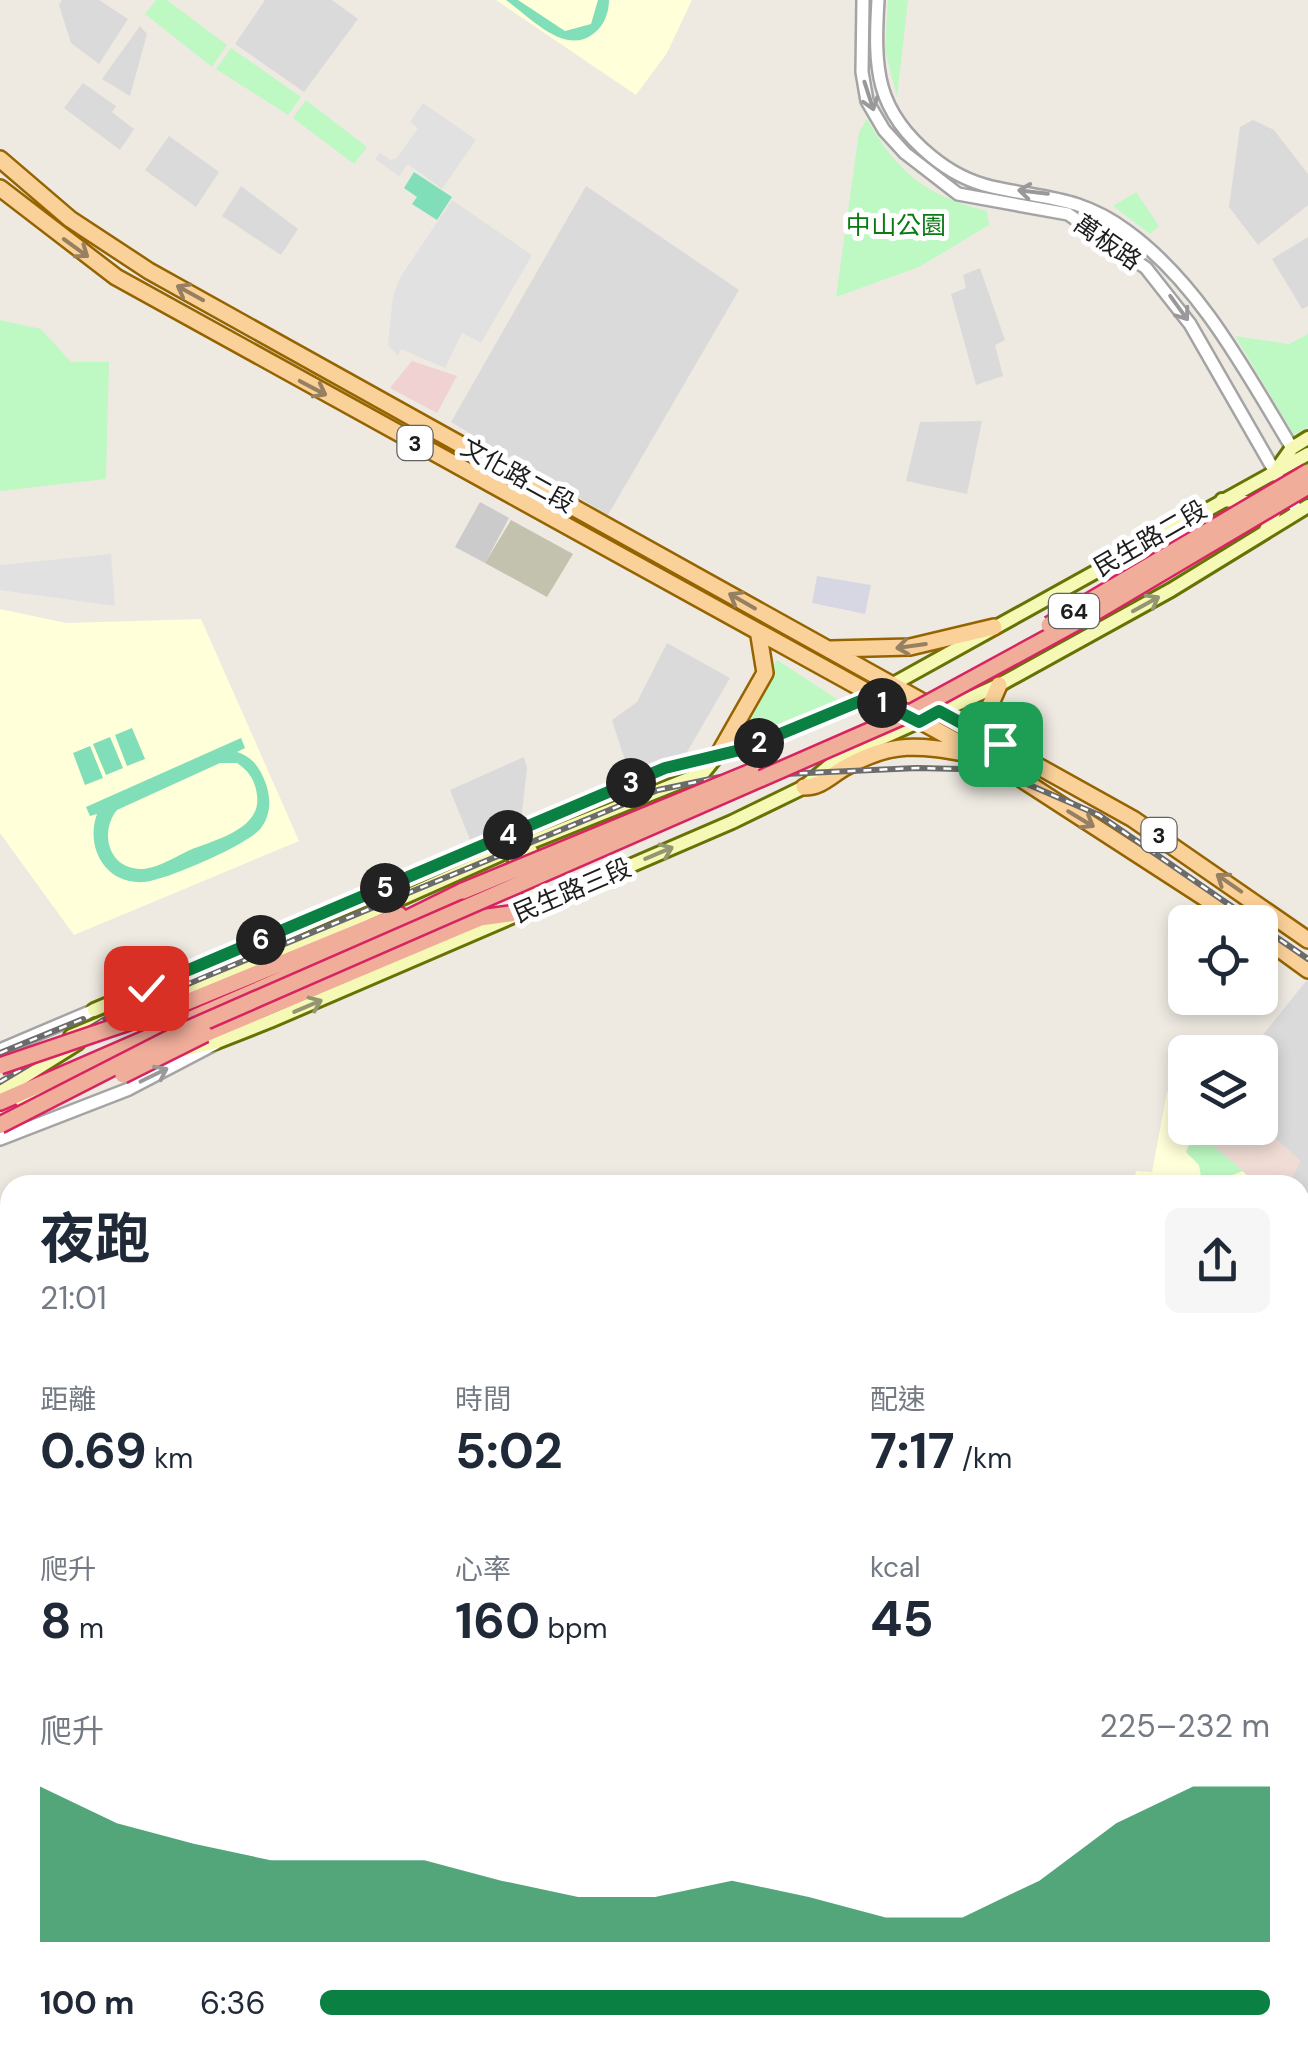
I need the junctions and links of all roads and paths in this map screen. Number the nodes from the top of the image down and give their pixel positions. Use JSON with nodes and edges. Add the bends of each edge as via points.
{"nodes":[{"id":1,"x":863,"y":0,"type":"edge"},
{"id":2,"x":878,"y":0,"type":"edge"},
{"id":3,"x":0,"y":159,"type":"edge"},
{"id":4,"x":0,"y":188,"type":"edge"},
{"id":5,"x":1308,"y":438,"type":"edge"},
{"id":6,"x":1301,"y":458,"type":"edge"},
{"id":7,"x":1276,"y":471,"type":"junction"},
{"id":8,"x":1308,"y":486,"type":"edge"},
{"id":9,"x":1217,"y":500,"type":"junction"},
{"id":10,"x":1305,"y":509,"type":"edge"},
{"id":11,"x":1261,"y":538,"type":"junction"},
{"id":12,"x":994,"y":627,"type":"junction"},
{"id":13,"x":759,"y":636,"type":"junction"},
{"id":14,"x":827,"y":649,"type":"junction"},
{"id":15,"x":892,"y":685,"type":"junction"},
{"id":16,"x":999,"y":685,"type":"junction"},
{"id":17,"x":870,"y":697,"type":"junction"},
{"id":18,"x":939,"y":711,"type":"junction"},
{"id":19,"x":919,"y":722,"type":"junction"},
{"id":20,"x":1000,"y":744,"type":"junction"},
{"id":21,"x":720,"y":752,"type":"junction"},
{"id":22,"x":983,"y":757,"type":"junction"},
{"id":23,"x":804,"y":787,"type":"junction"},
{"id":24,"x":562,"y":834,"type":"junction"},
{"id":25,"x":467,"y":898,"type":"junction"},
{"id":26,"x":347,"y":904,"type":"junction"},
{"id":27,"x":537,"y":904,"type":"junction"},
{"id":28,"x":1215,"y":905,"type":"edge"},
{"id":29,"x":510,"y":914,"type":"junction"},
{"id":30,"x":316,"y":937,"type":"junction"},
{"id":31,"x":1308,"y":940,"type":"edge"},
{"id":32,"x":1278,"y":949,"type":"edge"},
{"id":33,"x":1308,"y":970,"type":"edge"},
{"id":34,"x":94,"y":1010,"type":"joint"},
{"id":35,"x":185,"y":1017,"type":"junction"},
{"id":36,"x":217,"y":1042,"type":"junction"},
{"id":37,"x":1,"y":1051,"type":"edge"},
{"id":38,"x":0,"y":1066,"type":"edge"},
{"id":39,"x":0,"y":1092,"type":"edge"},
{"id":40,"x":0,"y":1105,"type":"edge"},
{"id":41,"x":0,"y":1127,"type":"edge"},
{"id":42,"x":0,"y":1139,"type":"edge"}],
"edges":[{"from":1,"to":7,"type":"street","name":"萬板路","one_way":true,"via":[[867,101],[894,141],[958,194],[1068,214],[1138,261],[1190,324]]},
{"from":6,"to":2,"type":"street","name":"萬板路","one_way":true,"via":[[1200,303],[1142,242],[1092,208],[974,182],[938,162],[900,128],[881,88]]},
{"from":14,"to":3,"type":"main road","name":"文化路二段","number":"3","one_way":true,"via":[[149,271],[70,220]]},
{"from":4,"to":13,"type":"main road","name":"文化路二段","number":"3","one_way":true,"via":[[116,277]]},
{"from":5,"to":6,"type":"main road","name":"民生路二段"},
{"from":6,"to":7,"type":"main road","name":"民生路二段"},
{"from":6,"to":25,"type":"highway","number":"64","bridge":true,"via":[[1095,600],[900,707]]},
{"from":7,"to":9,"type":"main road","name":"民生路二段"},
{"from":7,"to":10,"type":"street","name":"萬板路"},
{"from":8,"to":25,"type":"highway","number":"64","bridge":true,"via":[[906,715]]},
{"from":9,"to":11,"type":"main road","via":[[1270,504],[1272,520]]},
{"from":9,"to":12,"type":"main road","name":"民生路二段"},
{"from":10,"to":11,"type":"main road"},
{"from":16,"to":11,"type":"main road","one_way":true},
{"from":12,"to":14,"type":"main road","one_way":true,"via":[[910,647]]},
{"from":12,"to":15,"type":"main road","name":"民生路二段"},
{"from":13,"to":17,"type":"main road","name":"文化路二段","number":"3"},
{"from":13,"to":21,"type":"main road","via":[[765,673]]},
{"from":14,"to":15,"type":"main road","name":"文化路二段","number":"3"},
{"from":15,"to":17,"type":"main road","name":"民生路二段"},
{"from":15,"to":18,"type":"main road","number":"3"},
{"from":16,"to":18,"type":"main road"},
{"from":16,"to":20,"type":"main road","via":[[986,715]]},
{"from":17,"to":19,"type":"main road","number":"3"},
{"from":17,"to":21,"type":"main road","via":[[744,749]]},
{"from":18,"to":19,"type":"main road"},
{"from":18,"to":20,"type":"main road","number":"3"},
{"from":19,"to":22,"type":"main road","number":"3"},
{"from":19,"to":23,"type":"main road","name":"民生路三段","via":[[840,758]]},
{"from":31,"to":20,"type":"main road","number":"3","one_way":true,"via":[[1172,843]]},
{"from":21,"to":24,"type":"main road","via":[[703,774]]},
{"from":21,"to":26,"type":"main road","via":[[665,768]]},
{"from":22,"to":23,"type":"main road","via":[[902,746]]},
{"from":22,"to":28,"type":"main road","number":"3","one_way":true},
{"from":27,"to":23,"type":"main road","name":"民生路三段","one_way":true},
{"from":24,"to":27,"type":"main road","via":[[516,860]]},
{"from":24,"to":30,"type":"main road"},
{"from":25,"to":35,"type":"highway"},
{"from":25,"to":38,"type":"highway","number":"64","bridge":true},
{"from":25,"to":41,"type":"highway","number":"64","bridge":true,"via":[[188,1029]]},
{"from":26,"to":30,"type":"main road"},
{"from":26,"to":34,"type":"main road"},
{"from":27,"to":29,"type":"main road","name":"民生路三段"},
{"from":36,"to":29,"type":"main road","name":"民生路三段","one_way":true},
{"from":29,"to":41,"type":"highway","bridge":true,"via":[[480,918],[341,975],[51,1110]]},
{"from":30,"to":39,"type":"main road","via":[[66,1038]]},
{"from":32,"to":33,"type":"main road"},
{"from":34,"to":37,"type":"street"},
{"from":35,"to":39,"type":"highway"},
{"from":35,"to":40,"type":"highway"},
{"from":36,"to":40,"type":"main road","name":"民生路三段"},
{"from":42,"to":36,"type":"street","name":"民生路三段","one_way":true,"via":[[129,1088]]}]}
